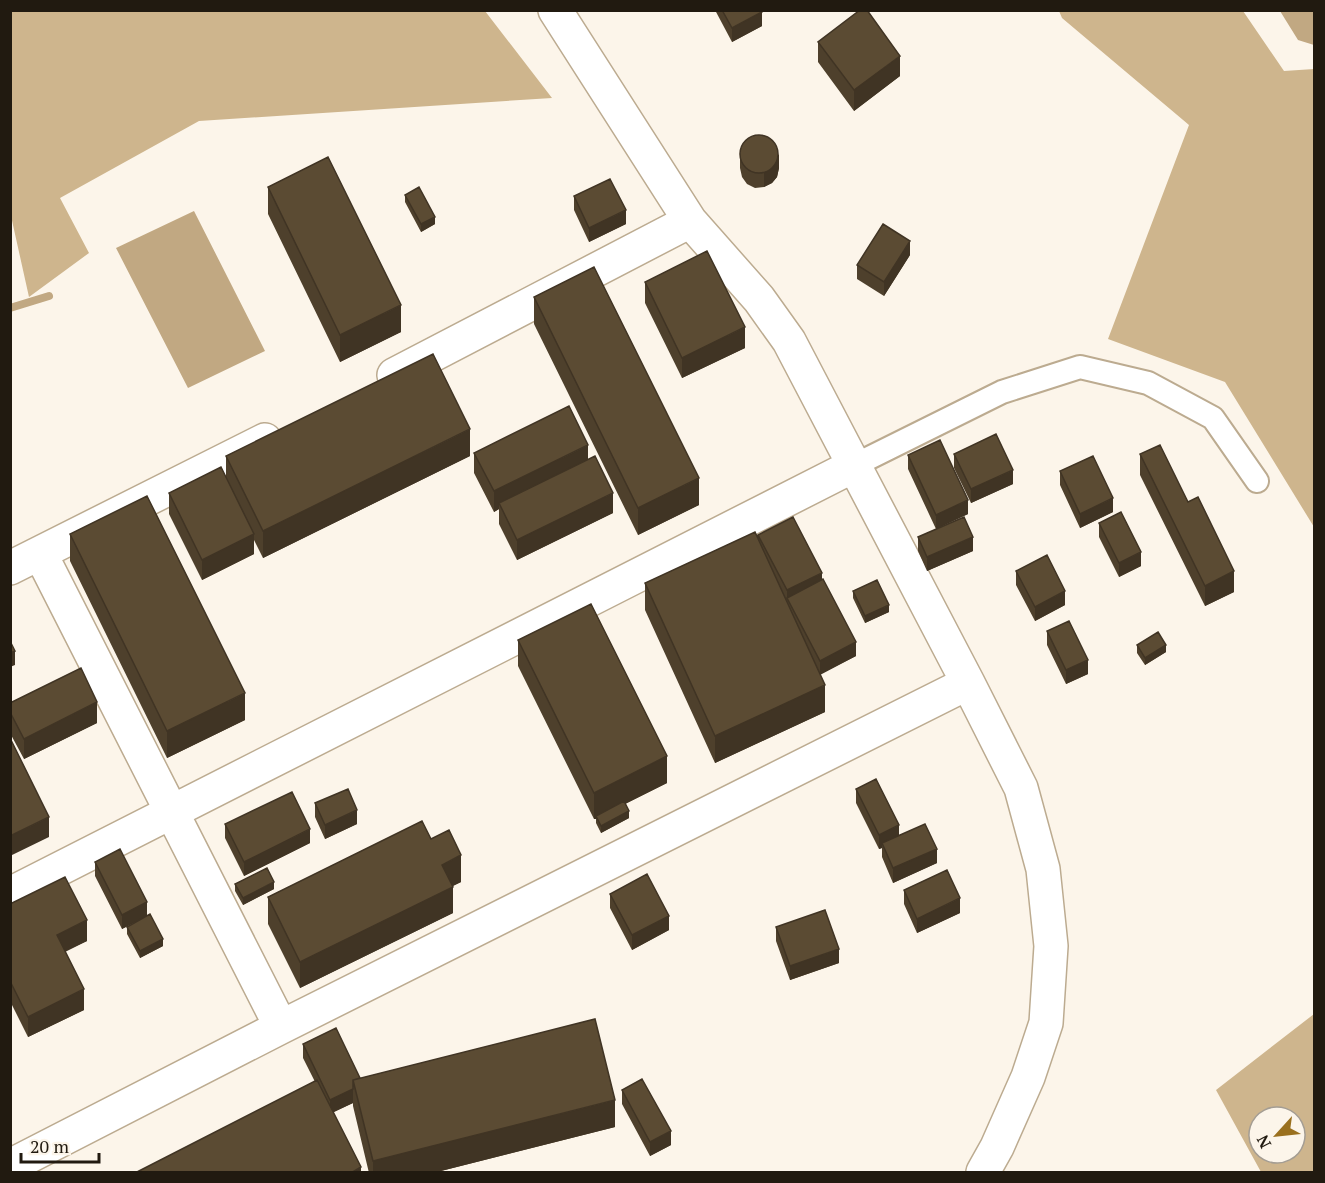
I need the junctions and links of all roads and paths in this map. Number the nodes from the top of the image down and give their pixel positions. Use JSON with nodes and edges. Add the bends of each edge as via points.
{"nodes":[{"id":1,"x":555,"y":10,"type":"edge"},
{"id":2,"x":690,"y":220,"type":"junction"},
{"id":3,"x":372,"y":386,"type":"edge"},
{"id":4,"x":286,"y":429,"type":"edge"},
{"id":5,"x":853,"y":466,"type":"junction"},
{"id":6,"x":1257,"y":481,"type":"dead end"},
{"id":7,"x":40,"y":553,"type":"junction"},
{"id":8,"x":10,"y":568,"type":"edge"},
{"id":9,"x":968,"y":683,"type":"junction"},
{"id":10,"x":173,"y":813,"type":"junction"},
{"id":11,"x":10,"y":894,"type":"edge"},
{"id":12,"x":281,"y":1028,"type":"junction"},
{"id":13,"x":10,"y":1166,"type":"edge"},
{"id":14,"x":983,"y":1173,"type":"edge"}],
"edges":[{"from":1,"to":2,"type":"street"},
{"from":2,"to":3,"type":"street"},
{"from":2,"to":5,"type":"street","via":[[759,299],[789,341]]},
{"from":4,"to":7,"type":"street"},
{"from":5,"to":6,"type":"street","via":[[1002,392],[1080,367],[1148,383],[1213,418]]},
{"from":5,"to":9,"type":"street"},
{"from":5,"to":10,"type":"street"},
{"from":7,"to":8,"type":"street"},
{"from":7,"to":10,"type":"street"},
{"from":9,"to":12,"type":"street"},
{"from":9,"to":14,"type":"street","via":[[1021,788],[1042,869],[1051,946],[1046,1023],[1028,1077]]},
{"from":10,"to":11,"type":"street"},
{"from":10,"to":12,"type":"street"},
{"from":12,"to":13,"type":"street"}]}
